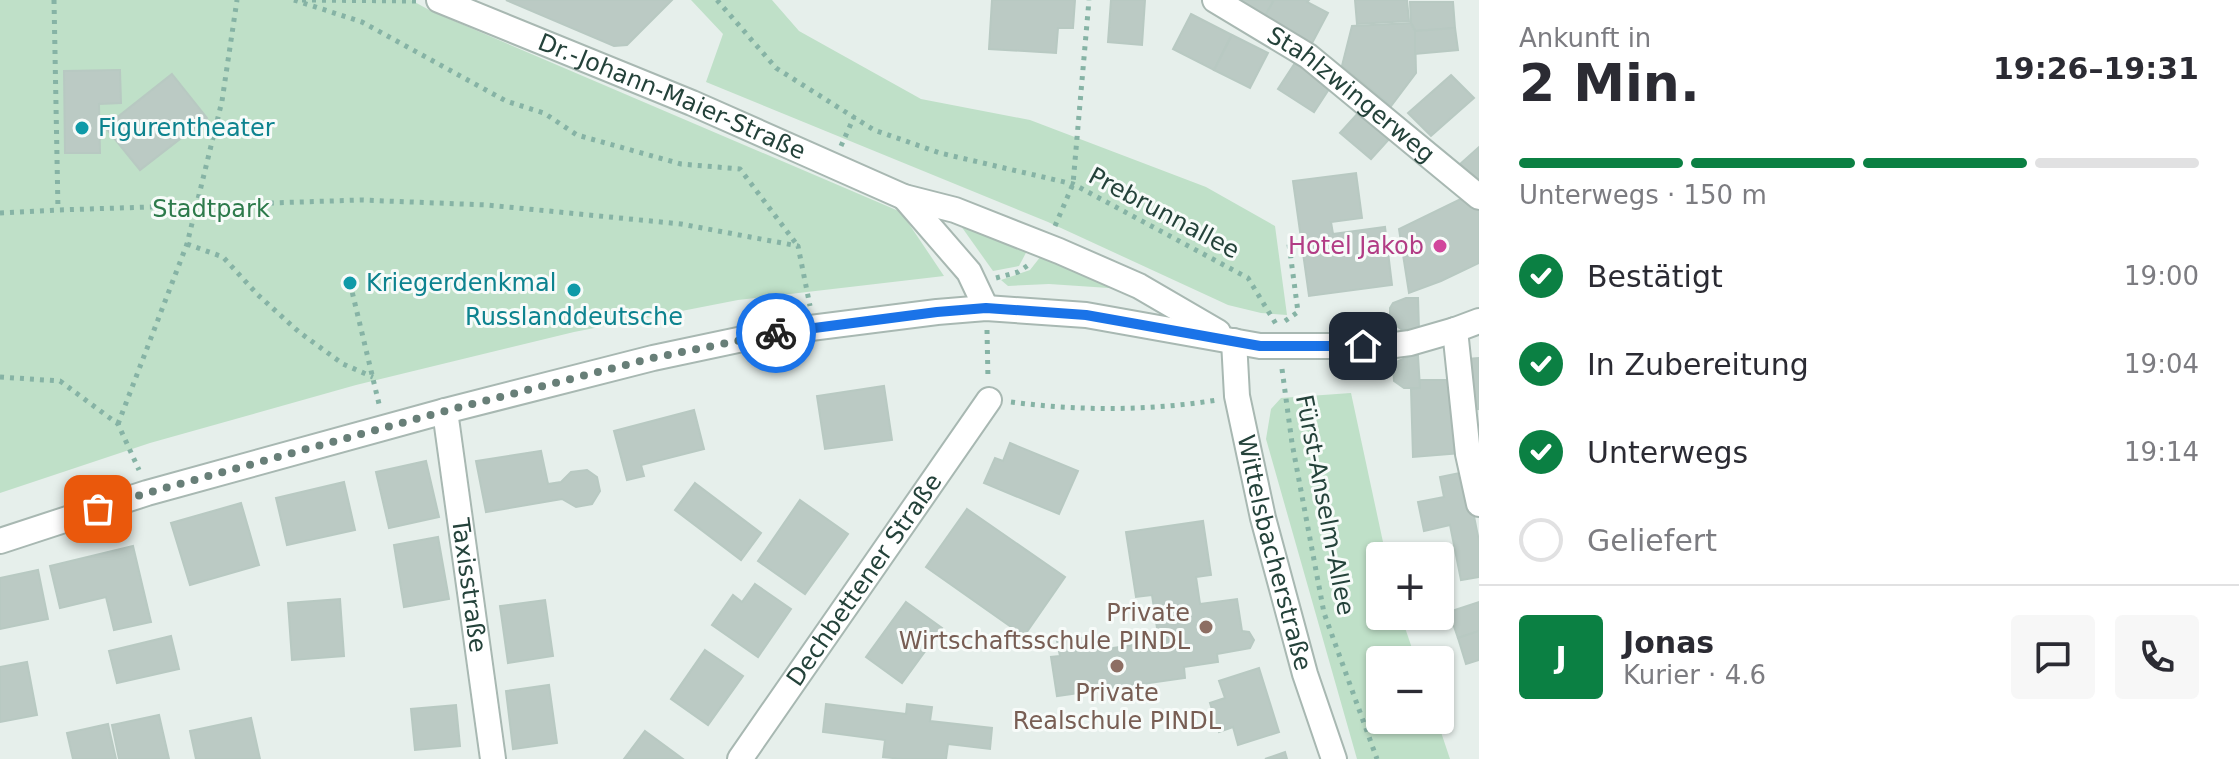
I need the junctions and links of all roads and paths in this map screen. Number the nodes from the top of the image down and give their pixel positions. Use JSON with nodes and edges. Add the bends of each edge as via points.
{"nodes":[{"id":1,"x":54,"y":0,"type":"edge"},
{"id":2,"x":237,"y":0,"type":"edge"},
{"id":3,"x":294,"y":0,"type":"edge"},
{"id":4,"x":717,"y":0,"type":"edge"},
{"id":5,"x":1089,"y":0,"type":"edge"},
{"id":6,"x":1215,"y":0,"type":"edge"},
{"id":7,"x":440,"y":1,"type":"edge"},
{"id":8,"x":854,"y":117,"type":"junction"},
{"id":9,"x":840,"y":147,"type":"dead end"},
{"id":10,"x":1076,"y":151,"type":"dead end"},
{"id":11,"x":904,"y":197,"type":"junction"},
{"id":12,"x":1479,"y":197,"type":"edge"},
{"id":13,"x":197,"y":207,"type":"junction"},
{"id":14,"x":58,"y":210,"type":"junction"},
{"id":15,"x":0,"y":213,"type":"edge"},
{"id":16,"x":1302,"y":243,"type":"dead end"},
{"id":17,"x":187,"y":244,"type":"junction"},
{"id":18,"x":798,"y":246,"type":"junction"},
{"id":19,"x":350,"y":283,"type":"dead end"},
{"id":20,"x":986,"y":308,"type":"junction"},
{"id":21,"x":1479,"y":321,"type":"edge"},
{"id":22,"x":813,"y":328,"type":"junction"},
{"id":23,"x":1455,"y":330,"type":"junction"},
{"id":24,"x":1278,"y":336,"type":"junction"},
{"id":25,"x":1234,"y":341,"type":"junction"},
{"id":26,"x":0,"y":377,"type":"edge"},
{"id":27,"x":373,"y":377,"type":"junction"},
{"id":28,"x":1237,"y":396,"type":"junction"},
{"id":29,"x":989,"y":400,"type":"junction"},
{"id":30,"x":445,"y":411,"type":"junction"},
{"id":31,"x":118,"y":424,"type":"junction"},
{"id":32,"x":385,"y":428,"type":"junction"},
{"id":33,"x":147,"y":493,"type":"junction"},
{"id":34,"x":1479,"y":504,"type":"edge"},
{"id":35,"x":0,"y":541,"type":"edge"},
{"id":36,"x":493,"y":759,"type":"edge"},
{"id":37,"x":740,"y":759,"type":"edge"},
{"id":38,"x":1334,"y":759,"type":"edge"},
{"id":39,"x":1377,"y":759,"type":"edge"}],
"edges":[{"from":1,"to":14,"type":"path"},
{"from":2,"to":13,"type":"path","via":[[222,101]]},
{"from":3,"to":7,"type":"path"},
{"from":3,"to":18,"type":"path","via":[[362,22],[506,101],[544,113],[577,135],[681,164],[740,169]]},
{"from":4,"to":8,"type":"path","name":"Prebrunnallee","via":[[776,68]]},
{"from":5,"to":10,"type":"path"},
{"from":6,"to":12,"type":"street","name":"Stahlzwingerweg","via":[[1308,56]]},
{"from":7,"to":11,"type":"street","name":"Dr.-Johann-Maier-Straße","via":[[692,103]]},
{"from":8,"to":9,"type":"path"},
{"from":8,"to":24,"type":"path","name":"Prebrunnallee","via":[[874,130],[940,153],[1073,184],[1248,278]]},
{"from":11,"to":20,"type":"street","name":"Dr.-Johann-Maier-Straße","via":[[969,272]]},
{"from":11,"to":25,"type":"street","name":"Dr.-Johann-Maier-Straße","via":[[955,210],[1059,251],[1139,286]]},
{"from":13,"to":14,"type":"path"},
{"from":13,"to":17,"type":"path"},
{"from":13,"to":18,"type":"path","via":[[361,200],[487,205],[681,224]]},
{"from":14,"to":15,"type":"path"},
{"from":16,"to":24,"type":"path","via":[[1289,244],[1298,312]]},
{"from":17,"to":27,"type":"path","via":[[223,257],[299,332],[343,364]]},
{"from":17,"to":31,"type":"path"},
{"from":18,"to":22,"type":"path"},
{"from":19,"to":27,"type":"path"},
{"from":20,"to":22,"type":"street"},
{"from":20,"to":25,"type":"street","via":[[1086,315]]},
{"from":20,"to":29,"type":"path"},
{"from":21,"to":23,"type":"street"},
{"from":22,"to":30,"type":"street","via":[[653,358]]},
{"from":23,"to":24,"type":"street","via":[[1387,346]]},
{"from":23,"to":34,"type":"street","via":[[1468,454]]},
{"from":24,"to":25,"type":"street"},
{"from":24,"to":39,"type":"path","name":"Fürst-Anselm-Allee","via":[[1324,613]]},
{"from":25,"to":28,"type":"street","name":"Wittelsbacherstraße"},
{"from":26,"to":31,"type":"path","via":[[60,381]]},
{"from":27,"to":32,"type":"path"},
{"from":28,"to":29,"type":"path","via":[[1103,410]]},
{"from":28,"to":38,"type":"street","name":"Wittelsbacherstraße","via":[[1271,550]]},
{"from":29,"to":37,"type":"street","name":"Dechbettener Straße"},
{"from":30,"to":32,"type":"street"},
{"from":30,"to":36,"type":"street","name":"Taxisstraße"},
{"from":31,"to":33,"type":"path"},
{"from":32,"to":33,"type":"street"},
{"from":33,"to":35,"type":"street"}]}
